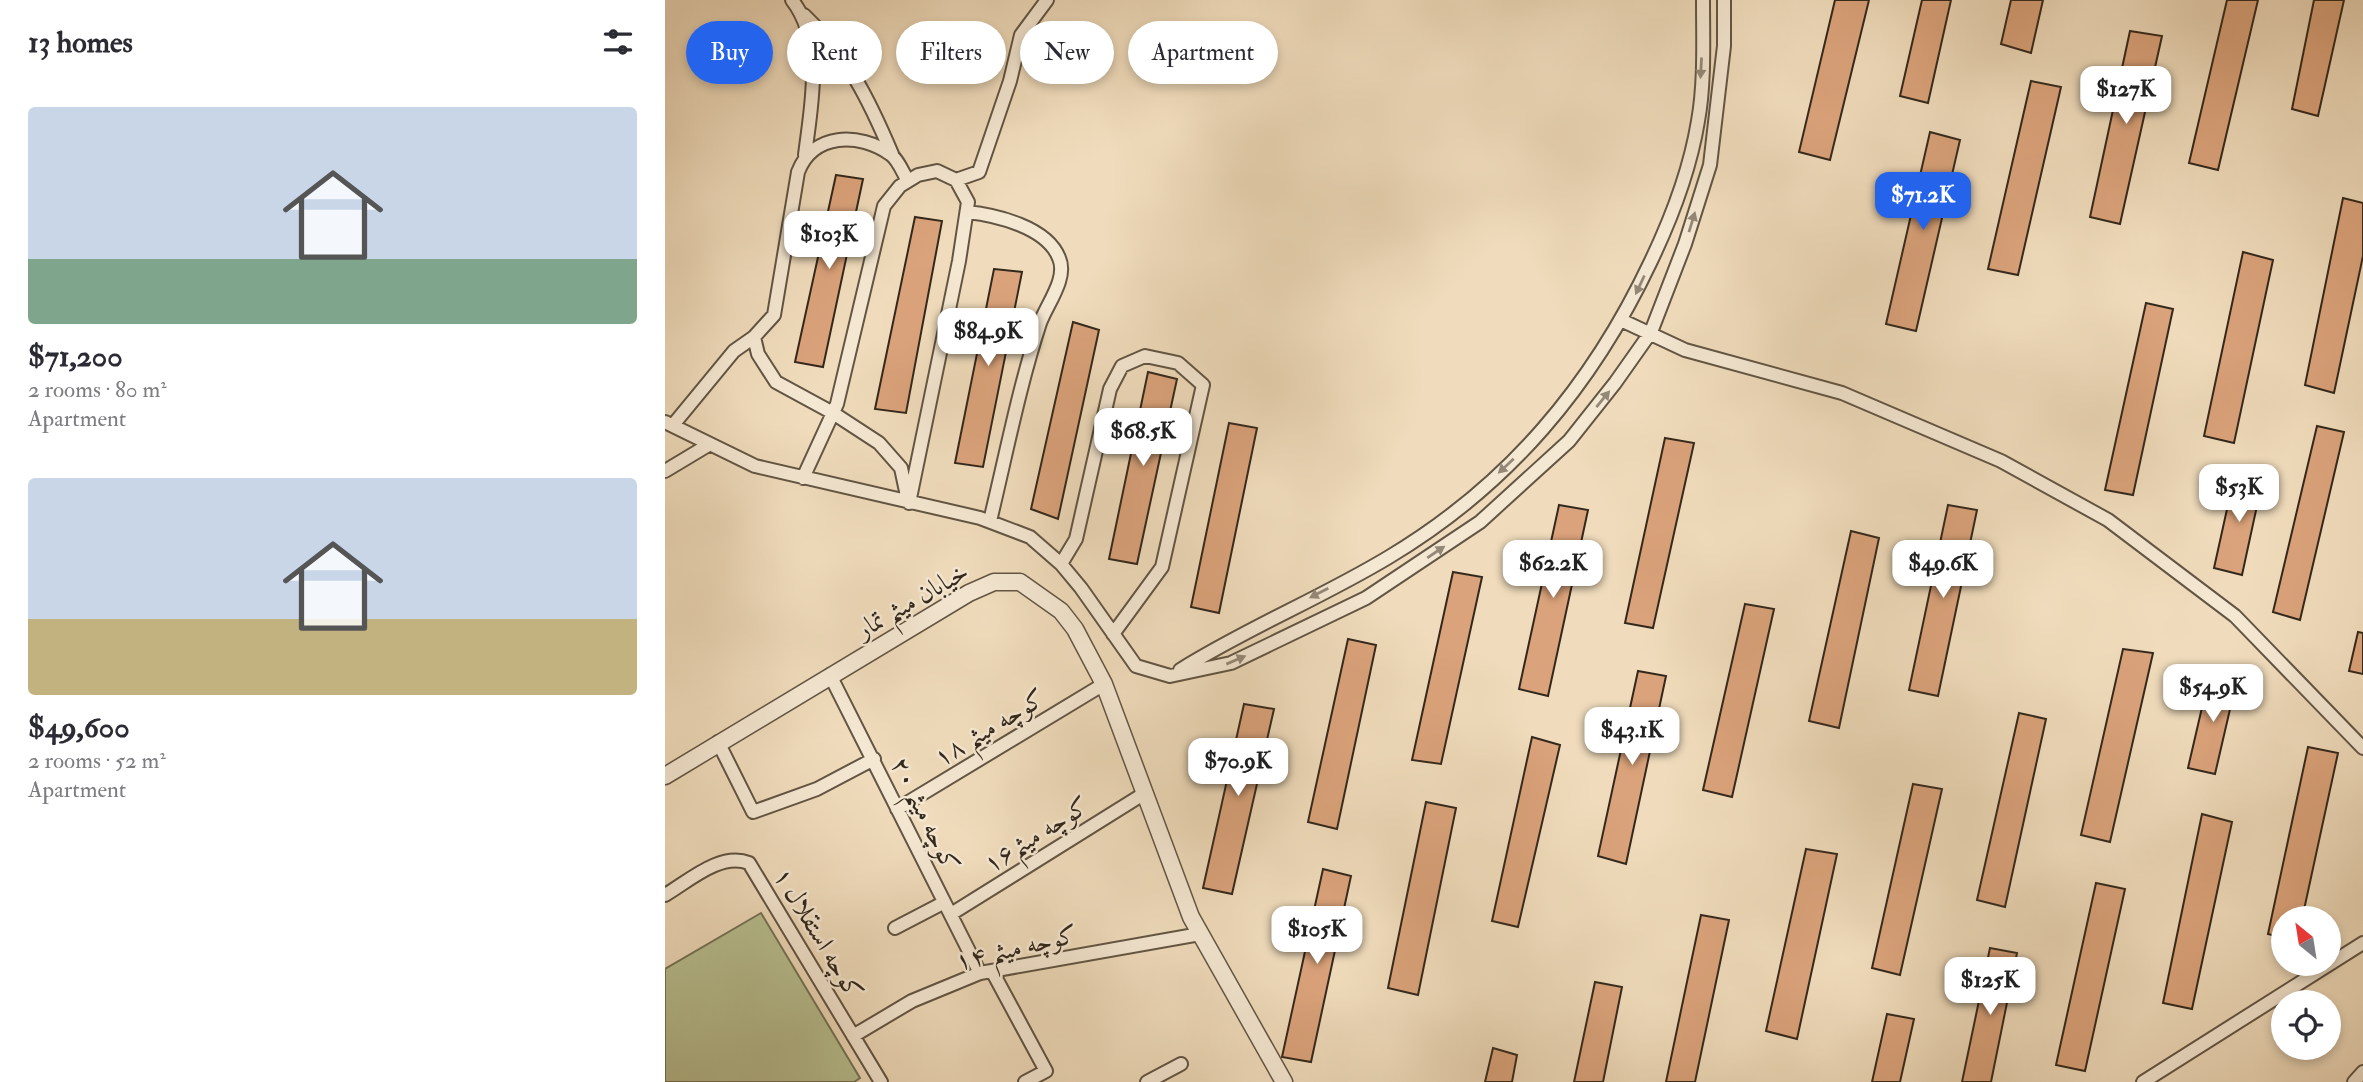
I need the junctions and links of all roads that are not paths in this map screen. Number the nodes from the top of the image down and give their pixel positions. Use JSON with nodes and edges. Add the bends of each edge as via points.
{"nodes":[{"id":1,"x":792,"y":0,"type":"edge"},
{"id":2,"x":1047,"y":0,"type":"edge"},
{"id":3,"x":1703,"y":0,"type":"edge"},
{"id":4,"x":1724,"y":0,"type":"edge"},
{"id":5,"x":804,"y":15,"type":"junction"},
{"id":6,"x":805,"y":155,"type":"junction"},
{"id":7,"x":892,"y":155,"type":"junction"},
{"id":8,"x":955,"y":180,"type":"junction"},
{"id":9,"x":908,"y":181,"type":"junction"},
{"id":10,"x":967,"y":212,"type":"junction"},
{"id":11,"x":1623,"y":321,"type":"junction"},
{"id":12,"x":1651,"y":332,"type":"junction"},
{"id":13,"x":754,"y":337,"type":"junction"},
{"id":14,"x":833,"y":412,"type":"junction"},
{"id":15,"x":669,"y":424,"type":"edge"},
{"id":16,"x":710,"y":444,"type":"junction"},
{"id":17,"x":665,"y":471,"type":"edge"},
{"id":18,"x":803,"y":478,"type":"junction"},
{"id":19,"x":909,"y":503,"type":"junction"},
{"id":20,"x":989,"y":521,"type":"junction"},
{"id":21,"x":1061,"y":564,"type":"junction"},
{"id":22,"x":1113,"y":634,"type":"junction"},
{"id":23,"x":830,"y":675,"type":"junction"},
{"id":24,"x":1170,"y":676,"type":"junction"},
{"id":25,"x":1104,"y":684,"type":"junction"},
{"id":26,"x":718,"y":742,"type":"junction"},
{"id":27,"x":2363,"y":748,"type":"edge"},
{"id":28,"x":874,"y":759,"type":"junction"},
{"id":29,"x":665,"y":776,"type":"edge"},
{"id":30,"x":1145,"y":793,"type":"junction"},
{"id":31,"x":897,"y":809,"type":"junction"},
{"id":32,"x":665,"y":895,"type":"edge"},
{"id":33,"x":947,"y":908,"type":"junction"},
{"id":34,"x":895,"y":928,"type":"dead end"},
{"id":35,"x":1201,"y":934,"type":"junction"},
{"id":36,"x":2363,"y":943,"type":"edge"},
{"id":37,"x":986,"y":972,"type":"junction"},
{"id":38,"x":853,"y":1036,"type":"junction"},
{"id":39,"x":1181,"y":1064,"type":"dead end"},
{"id":40,"x":2363,"y":1072,"type":"edge"},
{"id":41,"x":881,"y":1082,"type":"edge"},
{"id":42,"x":1025,"y":1082,"type":"edge"},
{"id":43,"x":1147,"y":1082,"type":"edge"},
{"id":44,"x":1284,"y":1082,"type":"edge"},
{"id":45,"x":2143,"y":1082,"type":"edge"},
{"id":46,"x":2354,"y":1082,"type":"edge"}],
"edges":[{"from":1,"to":5,"type":"street"},
{"from":2,"to":8,"type":"street","via":[[1021,35],[979,172]]},
{"from":3,"to":11,"type":"street","one_way":true,"via":[[1698,121],[1675,212]]},
{"from":12,"to":4,"type":"street","one_way":true,"via":[[1710,165],[1724,46]]},
{"from":5,"to":6,"type":"street","via":[[813,89]]},
{"from":5,"to":7,"type":"street","via":[[825,35],[865,90]]},
{"from":6,"to":7,"type":"street","via":[[831,140],[862,141]]},
{"from":6,"to":13,"type":"street","via":[[798,172],[774,315]]},
{"from":7,"to":9,"type":"street"},
{"from":8,"to":9,"type":"street","via":[[937,171]]},
{"from":8,"to":10,"type":"street","via":[[968,202]]},
{"from":9,"to":14,"type":"street","via":[[884,206]]},
{"from":10,"to":19,"type":"street"},
{"from":10,"to":20,"type":"street","via":[[989,214],[1051,243],[1062,274],[1040,323]]},
{"from":11,"to":12,"type":"street"},
{"from":11,"to":24,"type":"street","one_way":true,"via":[[1586,377],[1538,436],[1444,521],[1388,557]]},
{"from":24,"to":12,"type":"street","one_way":true,"via":[[1231,663],[1366,598],[1480,522],[1569,441]]},
{"from":12,"to":27,"type":"street","via":[[1685,350],[1842,393],[2001,461],[2108,520],[2235,616]]},
{"from":13,"to":14,"type":"street","via":[[758,354],[776,382]]},
{"from":13,"to":15,"type":"street","via":[[734,351]]},
{"from":14,"to":18,"type":"street"},
{"from":14,"to":19,"type":"street","via":[[879,443],[901,468]]},
{"from":15,"to":16,"type":"street"},
{"from":16,"to":17,"type":"street"},
{"from":16,"to":18,"type":"street","via":[[755,466]]},
{"from":18,"to":19,"type":"street"},
{"from":19,"to":20,"type":"street"},
{"from":20,"to":21,"type":"street","via":[[1030,537]]},
{"from":21,"to":22,"type":"street"},
{"from":21,"to":22,"type":"street","via":[[1076,539],[1110,389],[1122,366],[1145,356],[1178,362],[1203,385],[1162,567]]},
{"from":22,"to":24,"type":"street","via":[[1136,666]]},
{"from":23,"to":25,"type":"street","name":"خیابان میثم تمار","via":[[969,593],[994,582],[1020,582],[1061,611]]},
{"from":23,"to":26,"type":"street","name":"خیابان میثم تمار"},
{"from":23,"to":28,"type":"street","name":"کوچه میثم ۲۰"},
{"from":25,"to":30,"type":"street","name":"خیابان میثم تمار"},
{"from":25,"to":31,"type":"street","name":"کوچه میثم ۱۸"},
{"from":26,"to":28,"type":"street","via":[[753,812],[817,789]]},
{"from":26,"to":29,"type":"street","name":"خیابان میثم تمار"},
{"from":28,"to":31,"type":"street","name":"کوچه میثم ۲۰"},
{"from":30,"to":33,"type":"street","name":"کوچه میثم۱۶"},
{"from":30,"to":35,"type":"street","name":"خیابان میثم تمار"},
{"from":31,"to":33,"type":"street","name":"کوچه میثم ۲۰"},
{"from":32,"to":38,"type":"street","name":"کوچه استقلال ۱","via":[[723,861],[749,863]]},
{"from":33,"to":34,"type":"street","name":"کوچه میثم۱۶"},
{"from":33,"to":37,"type":"street","name":"کوچه میثم ۲۰"},
{"from":35,"to":37,"type":"street","name":"کوچه میثم ۱۴"},
{"from":35,"to":44,"type":"street","name":"خیابان میثم تمار"},
{"from":36,"to":45,"type":"street"},
{"from":37,"to":38,"type":"street","name":"کوچه میثم ۱۴","via":[[912,1001]]},
{"from":37,"to":42,"type":"street","name":"کوچه میثم ۲۰","via":[[1046,1071]]},
{"from":38,"to":41,"type":"street"},
{"from":39,"to":43,"type":"street"},
{"from":40,"to":46,"type":"street"}]}
